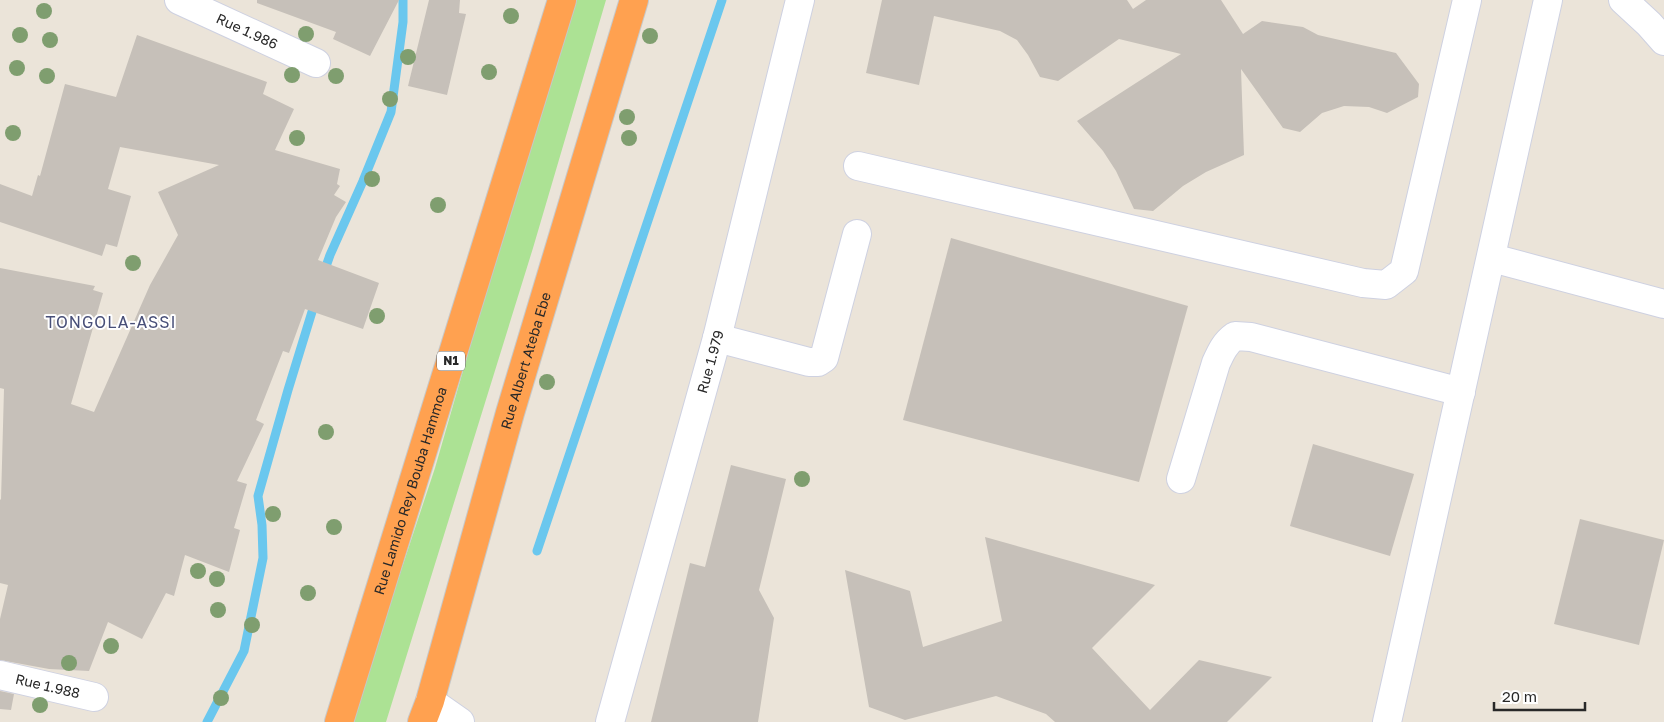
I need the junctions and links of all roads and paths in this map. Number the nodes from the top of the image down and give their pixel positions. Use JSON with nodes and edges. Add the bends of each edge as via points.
{"nodes":[{"id":1,"x":179,"y":0,"type":"edge"},
{"id":2,"x":562,"y":0,"type":"edge"},
{"id":3,"x":634,"y":0,"type":"edge"},
{"id":4,"x":800,"y":0,"type":"edge"},
{"id":5,"x":1467,"y":0,"type":"edge"},
{"id":6,"x":1548,"y":0,"type":"edge"},
{"id":7,"x":1623,"y":0,"type":"edge"},
{"id":8,"x":1664,"y":41,"type":"edge"},
{"id":9,"x":316,"y":62,"type":"dead end"},
{"id":10,"x":858,"y":166,"type":"dead end"},
{"id":11,"x":857,"y":234,"type":"dead end"},
{"id":12,"x":1492,"y":258,"type":"junction"},
{"id":13,"x":1664,"y":304,"type":"edge"},
{"id":14,"x":717,"y":338,"type":"junction"},
{"id":15,"x":1462,"y":392,"type":"junction"},
{"id":16,"x":1181,"y":479,"type":"dead end"},
{"id":17,"x":0,"y":675,"type":"edge"},
{"id":18,"x":94,"y":697,"type":"dead end"},
{"id":19,"x":426,"y":711,"type":"edge"},
{"id":20,"x":339,"y":722,"type":"edge"},
{"id":21,"x":460,"y":722,"type":"edge"},
{"id":22,"x":610,"y":722,"type":"edge"},
{"id":23,"x":1388,"y":722,"type":"edge"}],
"edges":[{"from":1,"to":9,"type":"street","name":"Rue 1.986"},
{"from":2,"to":20,"type":"highway","name":"Rue Lamido Rey Bouba Hammoa","number":"N1"},
{"from":3,"to":19,"type":"highway","name":"Rue Albert Ateba Ebe","via":[[510,413]]},
{"from":4,"to":14,"type":"street","name":"Rue 1.979"},
{"from":5,"to":10,"type":"street","via":[[1404,272],[1386,286],[1363,284]]},
{"from":6,"to":12,"type":"street"},
{"from":7,"to":8,"type":"street"},
{"from":11,"to":14,"type":"street","via":[[824,358],[809,362]]},
{"from":12,"to":13,"type":"street"},
{"from":12,"to":15,"type":"street"},
{"from":14,"to":22,"type":"street","name":"Rue 1.979"},
{"from":15,"to":16,"type":"street","via":[[1251,337],[1235,336],[1221,350]]},
{"from":15,"to":23,"type":"street"},
{"from":17,"to":18,"type":"street","name":"Rue 1.988"},
{"from":19,"to":21,"type":"street"}]}
